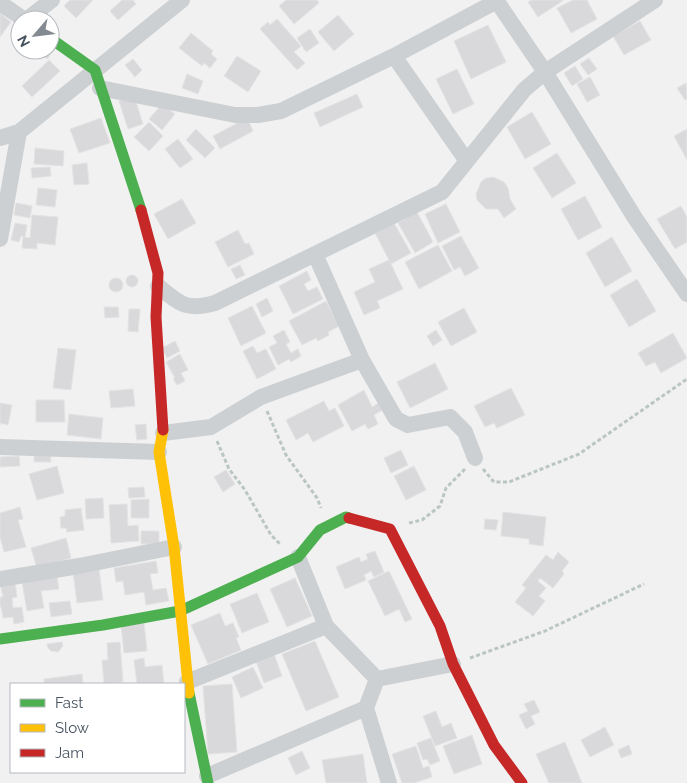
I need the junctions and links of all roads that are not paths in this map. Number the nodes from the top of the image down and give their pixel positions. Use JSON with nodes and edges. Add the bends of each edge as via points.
{"nodes":[{"id":1,"x":52,"y":0,"type":"edge"},
{"id":2,"x":182,"y":0,"type":"edge"},
{"id":3,"x":655,"y":0,"type":"edge"},
{"id":4,"x":497,"y":1,"type":"edge"},
{"id":5,"x":38,"y":10,"type":"edge"},
{"id":6,"x":60,"y":45,"type":"edge"},
{"id":7,"x":394,"y":56,"type":"junction"},
{"id":8,"x":95,"y":70,"type":"junction"},
{"id":9,"x":545,"y":72,"type":"junction"},
{"id":10,"x":100,"y":88,"type":"junction"},
{"id":11,"x":19,"y":132,"type":"junction"},
{"id":12,"x":0,"y":138,"type":"edge"},
{"id":13,"x":466,"y":160,"type":"junction"},
{"id":14,"x":0,"y":239,"type":"edge"},
{"id":15,"x":315,"y":254,"type":"junction"},
{"id":16,"x":158,"y":286,"type":"junction"},
{"id":17,"x":687,"y":294,"type":"edge"},
{"id":18,"x":362,"y":360,"type":"junction"},
{"id":19,"x":162,"y":433,"type":"junction"},
{"id":20,"x":0,"y":447,"type":"edge"},
{"id":21,"x":159,"y":452,"type":"junction"},
{"id":22,"x":475,"y":458,"type":"road end"},
{"id":23,"x":174,"y":548,"type":"junction"},
{"id":24,"x":298,"y":557,"type":"junction"},
{"id":25,"x":0,"y":578,"type":"edge"},
{"id":26,"x":180,"y":611,"type":"junction"},
{"id":27,"x":326,"y":626,"type":"junction"},
{"id":28,"x":0,"y":640,"type":"edge"},
{"id":29,"x":453,"y":664,"type":"junction"},
{"id":30,"x":377,"y":679,"type":"junction"},
{"id":31,"x":187,"y":682,"type":"junction"},
{"id":32,"x":366,"y":708,"type":"junction"},
{"id":33,"x":208,"y":780,"type":"edge"},
{"id":34,"x":389,"y":783,"type":"edge"},
{"id":35,"x":522,"y":783,"type":"edge"}],
"edges":[{"from":1,"to":5,"type":"street"},
{"from":2,"to":8,"type":"street"},
{"from":3,"to":9,"type":"street"},
{"from":4,"to":7,"type":"street"},
{"from":4,"to":9,"type":"street"},
{"from":6,"to":8,"type":"street"},
{"from":7,"to":10,"type":"street","via":[[281,111],[258,115],[234,115]]},
{"from":7,"to":13,"type":"street"},
{"from":8,"to":10,"type":"street"},
{"from":8,"to":11,"type":"street"},
{"from":9,"to":13,"type":"street","via":[[524,90]]},
{"from":9,"to":17,"type":"street","via":[[635,218]]},
{"from":10,"to":16,"type":"street","via":[[144,219],[158,272]]},
{"from":11,"to":12,"type":"street"},
{"from":11,"to":14,"type":"street"},
{"from":13,"to":15,"type":"street","via":[[442,192]]},
{"from":15,"to":16,"type":"street","via":[[215,303],[199,307],[180,304]]},
{"from":15,"to":18,"type":"street"},
{"from":16,"to":19,"type":"street","via":[[156,317]]},
{"from":18,"to":19,"type":"street","via":[[261,397],[211,427]]},
{"from":18,"to":22,"type":"street","via":[[396,419],[408,425],[450,418],[465,432]]},
{"from":19,"to":21,"type":"street"},
{"from":20,"to":21,"type":"street"},
{"from":21,"to":23,"type":"street"},
{"from":23,"to":25,"type":"street"},
{"from":23,"to":26,"type":"street"},
{"from":24,"to":26,"type":"street"},
{"from":24,"to":27,"type":"street"},
{"from":24,"to":29,"type":"street","via":[[320,530],[346,517],[390,529],[440,626]]},
{"from":26,"to":28,"type":"street"},
{"from":26,"to":31,"type":"street"},
{"from":27,"to":30,"type":"street"},
{"from":27,"to":31,"type":"street"},
{"from":29,"to":30,"type":"street"},
{"from":29,"to":35,"type":"street","via":[[494,745]]},
{"from":30,"to":32,"type":"street"},
{"from":31,"to":33,"type":"street"},
{"from":32,"to":33,"type":"street"},
{"from":32,"to":34,"type":"street"}]}
